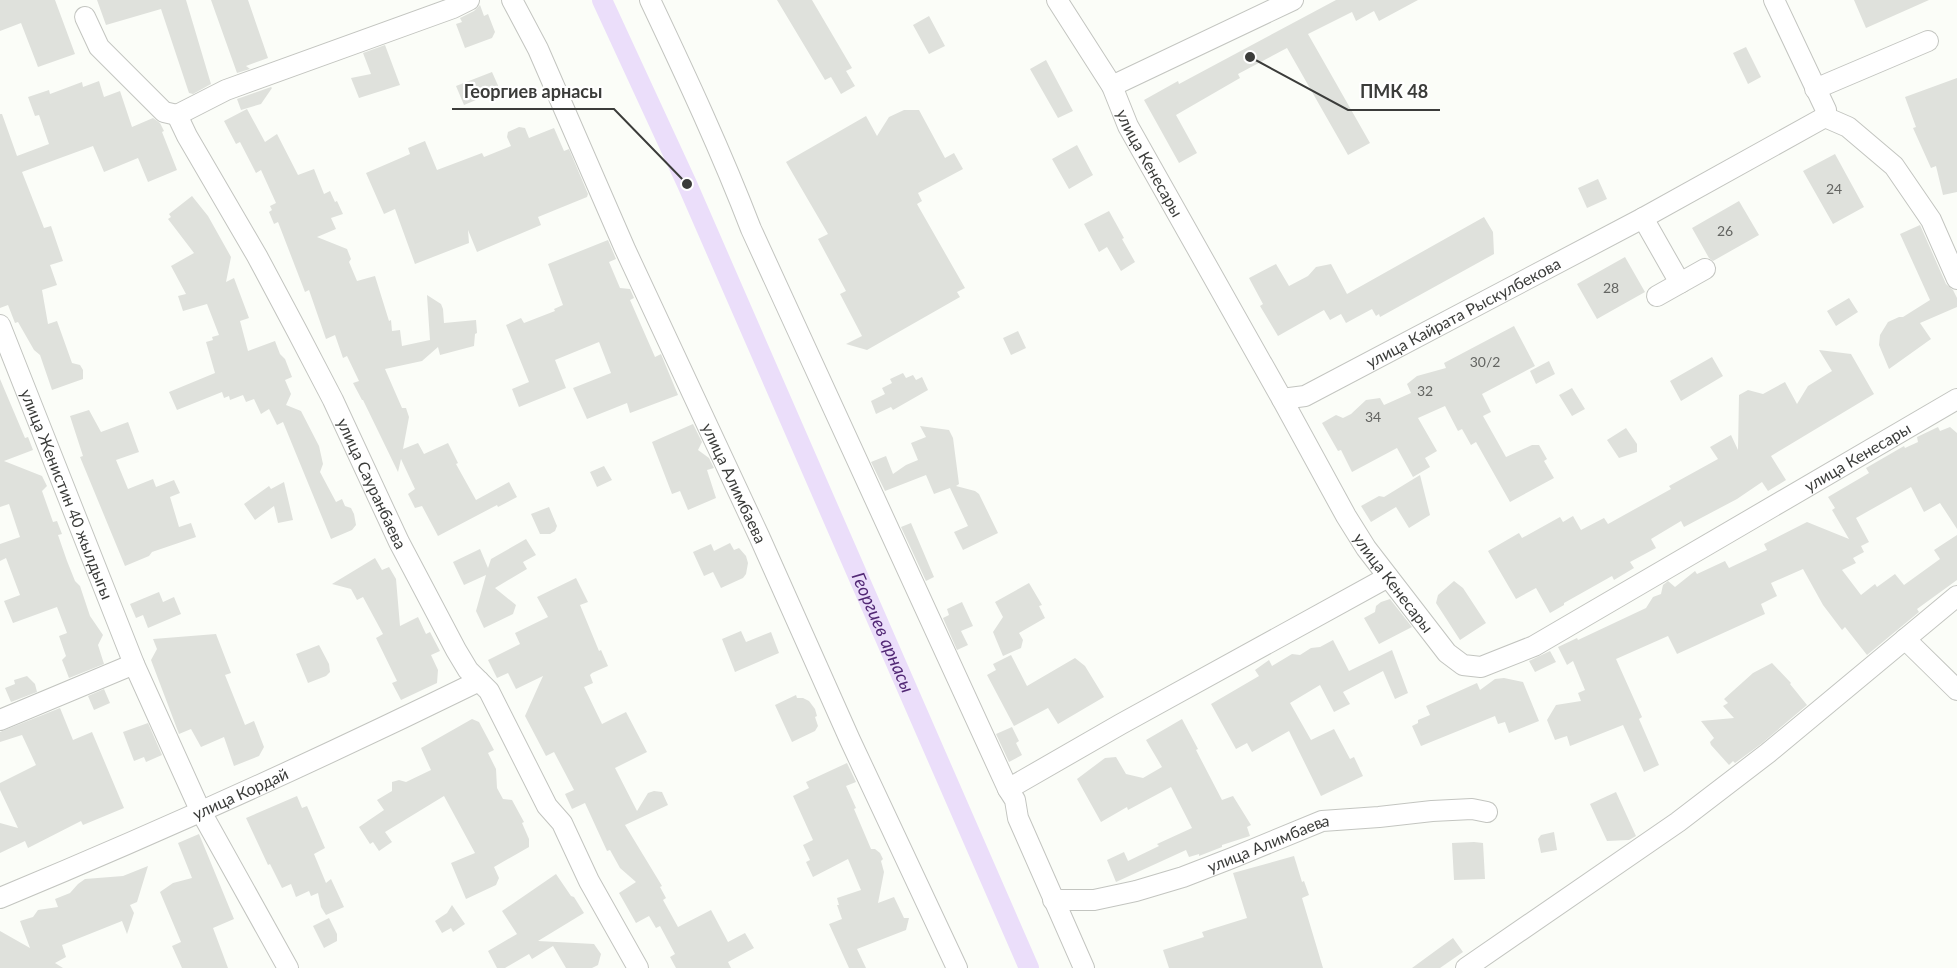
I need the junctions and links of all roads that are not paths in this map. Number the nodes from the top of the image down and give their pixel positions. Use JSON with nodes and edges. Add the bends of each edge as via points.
{"nodes":[{"id":1,"x":469,"y":0,"type":"edge"},
{"id":2,"x":512,"y":0,"type":"edge"},
{"id":3,"x":650,"y":0,"type":"edge"},
{"id":4,"x":1057,"y":0,"type":"edge"},
{"id":5,"x":1293,"y":0,"type":"edge"},
{"id":6,"x":1774,"y":0,"type":"edge"},
{"id":7,"x":85,"y":17,"type":"dead end"},
{"id":8,"x":1928,"y":41,"type":"dead end"},
{"id":9,"x":1112,"y":86,"type":"junction"},
{"id":10,"x":1815,"y":89,"type":"junction"},
{"id":11,"x":177,"y":115,"type":"junction"},
{"id":12,"x":1826,"y":117,"type":"junction"},
{"id":13,"x":1643,"y":218,"type":"junction"},
{"id":14,"x":1704,"y":269,"type":"dead end"},
{"id":15,"x":1957,"y":279,"type":"edge"},
{"id":16,"x":1680,"y":283,"type":"junction"},
{"id":17,"x":1657,"y":296,"type":"dead end"},
{"id":18,"x":0,"y":325,"type":"edge"},
{"id":19,"x":1282,"y":399,"type":"junction"},
{"id":20,"x":1957,"y":399,"type":"edge"},
{"id":21,"x":1388,"y":577,"type":"junction"},
{"id":22,"x":1957,"y":596,"type":"edge"},
{"id":23,"x":1905,"y":639,"type":"junction"},
{"id":24,"x":134,"y":664,"type":"junction"},
{"id":25,"x":479,"y":681,"type":"junction"},
{"id":26,"x":1957,"y":690,"type":"edge"},
{"id":27,"x":0,"y":720,"type":"edge"},
{"id":28,"x":1008,"y":789,"type":"junction"},
{"id":29,"x":200,"y":810,"type":"junction"},
{"id":30,"x":1487,"y":812,"type":"dead end"},
{"id":31,"x":0,"y":898,"type":"edge"},
{"id":32,"x":1053,"y":900,"type":"junction"},
{"id":33,"x":288,"y":968,"type":"edge"},
{"id":34,"x":638,"y":968,"type":"edge"},
{"id":35,"x":957,"y":968,"type":"edge"},
{"id":36,"x":1084,"y":968,"type":"edge"},
{"id":37,"x":1466,"y":968,"type":"edge"}],
"edges":[{"from":1,"to":11,"type":"street","via":[[226,90]]},
{"from":2,"to":35,"type":"street","name":"улица Алимбаева","via":[[538,49],[625,249]]},
{"from":3,"to":28,"type":"street"},
{"from":4,"to":9,"type":"street","name":"улица Кенесары"},
{"from":5,"to":9,"type":"street"},
{"from":6,"to":10,"type":"street"},
{"from":7,"to":11,"type":"street","via":[[99,47],[164,112]]},
{"from":8,"to":10,"type":"street"},
{"from":9,"to":19,"type":"street","name":"улица Кенесары","via":[[1128,126]]},
{"from":10,"to":12,"type":"street"},
{"from":11,"to":25,"type":"street","name":"улица Сауранбаева","via":[[333,400],[399,543],[456,650]]},
{"from":12,"to":13,"type":"street","name":"улица Кайрата Рыскулбекова"},
{"from":12,"to":15,"type":"street","via":[[1848,127],[1894,166],[1930,220]]},
{"from":13,"to":16,"type":"street"},
{"from":13,"to":19,"type":"street","name":"улица Кайрата Рыскулбекова","via":[[1305,396]]},
{"from":14,"to":16,"type":"street"},
{"from":16,"to":17,"type":"street"},
{"from":18,"to":24,"type":"street","name":"улица Женистин 40 жылдыгы"},
{"from":19,"to":21,"type":"street","name":"улица Кенесары","via":[[1346,516]]},
{"from":20,"to":21,"type":"street","name":"улица Кенесары","via":[[1549,638],[1494,663],[1481,667],[1463,665],[1447,653]]},
{"from":21,"to":28,"type":"street"},
{"from":22,"to":23,"type":"street"},
{"from":23,"to":26,"type":"street"},
{"from":23,"to":37,"type":"street","via":[[1678,822]]},
{"from":24,"to":27,"type":"street"},
{"from":24,"to":29,"type":"street","name":"улица Женистин 40 жылдыгы"},
{"from":25,"to":29,"type":"street","name":"улица Кордай"},
{"from":25,"to":34,"type":"street","name":"улица Сауранбаева","via":[[489,691],[546,806],[562,824]]},
{"from":28,"to":32,"type":"street"},
{"from":29,"to":31,"type":"street","name":"улица Кордай"},
{"from":29,"to":33,"type":"street","name":"улица Женистин 40 жылдыгы"},
{"from":30,"to":32,"type":"street","name":"улица Алимбаева","via":[[1442,810],[1322,821],[1222,862],[1136,891],[1094,900]]},
{"from":32,"to":36,"type":"street"}]}
